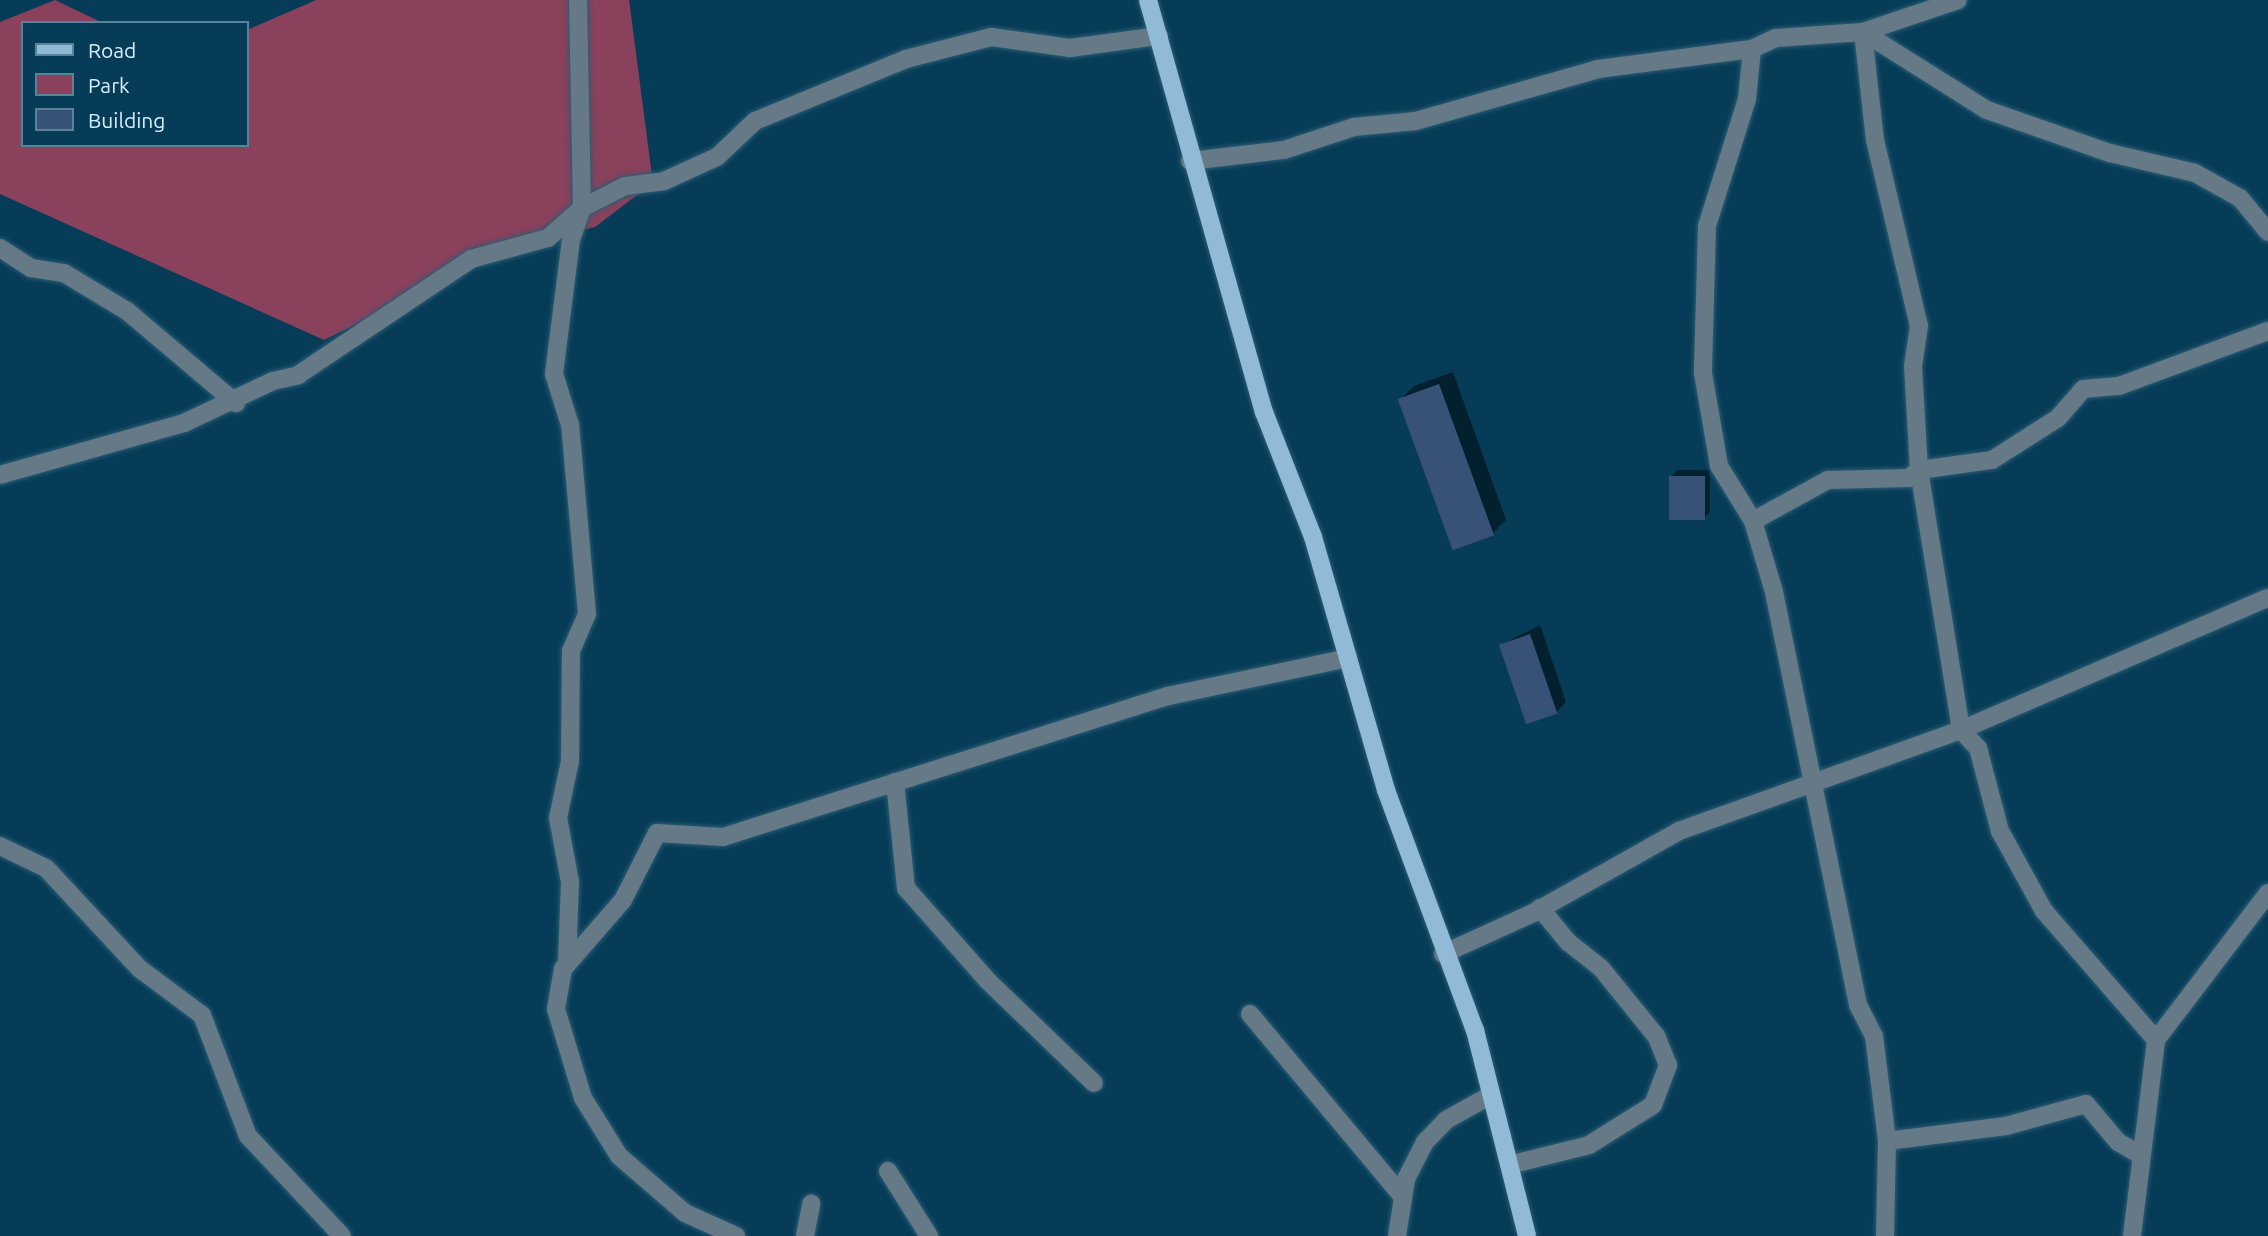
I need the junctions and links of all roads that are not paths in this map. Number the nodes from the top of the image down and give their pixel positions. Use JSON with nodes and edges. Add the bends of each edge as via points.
{"nodes":[{"id":1,"x":578,"y":0,"type":"edge"},
{"id":2,"x":1148,"y":0,"type":"edge"},
{"id":3,"x":1958,"y":0,"type":"edge"},
{"id":4,"x":1863,"y":32,"type":"junction"},
{"id":5,"x":1159,"y":36,"type":"junction"},
{"id":6,"x":1752,"y":49,"type":"junction"},
{"id":7,"x":1190,"y":161,"type":"junction"},
{"id":8,"x":582,"y":208,"type":"junction"},
{"id":9,"x":2268,"y":232,"type":"edge"},
{"id":10,"x":0,"y":248,"type":"edge"},
{"id":11,"x":2268,"y":331,"type":"edge"},
{"id":12,"x":236,"y":403,"type":"junction"},
{"id":13,"x":1919,"y":470,"type":"junction"},
{"id":14,"x":0,"y":475,"type":"edge"},
{"id":15,"x":1753,"y":521,"type":"junction"},
{"id":16,"x":2268,"y":598,"type":"edge"},
{"id":17,"x":1348,"y":659,"type":"junction"},
{"id":18,"x":1961,"y":730,"type":"junction"},
{"id":19,"x":895,"y":782,"type":"junction"},
{"id":20,"x":1816,"y":786,"type":"junction"},
{"id":21,"x":0,"y":846,"type":"edge"},
{"id":22,"x":2268,"y":893,"type":"edge"},
{"id":23,"x":1540,"y":908,"type":"junction"},
{"id":24,"x":1443,"y":954,"type":"junction"},
{"id":25,"x":566,"y":966,"type":"junction"},
{"id":26,"x":1250,"y":1014,"type":"dead end"},
{"id":27,"x":2156,"y":1040,"type":"junction"},
{"id":28,"x":1094,"y":1083,"type":"dead end"},
{"id":29,"x":1491,"y":1095,"type":"junction"},
{"id":30,"x":1887,"y":1141,"type":"junction"},
{"id":31,"x":2139,"y":1154,"type":"junction"},
{"id":32,"x":1509,"y":1165,"type":"junction"},
{"id":33,"x":888,"y":1171,"type":"dead end"},
{"id":34,"x":1403,"y":1197,"type":"junction"},
{"id":35,"x":811,"y":1204,"type":"dead end"},
{"id":36,"x":342,"y":1236,"type":"edge"},
{"id":37,"x":737,"y":1236,"type":"edge"},
{"id":38,"x":805,"y":1236,"type":"edge"},
{"id":39,"x":929,"y":1236,"type":"edge"},
{"id":40,"x":1397,"y":1236,"type":"edge"},
{"id":41,"x":1527,"y":1236,"type":"edge"},
{"id":42,"x":1885,"y":1236,"type":"edge"},
{"id":43,"x":2132,"y":1236,"type":"edge"}],
"edges":[{"from":1,"to":8,"type":"street"},
{"from":2,"to":5,"type":"main road"},
{"from":3,"to":4,"type":"street"},
{"from":4,"to":6,"type":"street","via":[[1776,38]]},
{"from":4,"to":9,"type":"street","via":[[1987,110],[2109,153],[2195,173],[2240,198]]},
{"from":4,"to":13,"type":"street","via":[[1875,140],[1919,326],[1913,366]]},
{"from":5,"to":7,"type":"main road"},
{"from":5,"to":8,"type":"street","via":[[1070,48],[991,37],[906,59],[754,121],[717,157],[664,181],[625,186]]},
{"from":6,"to":7,"type":"street","via":[[1598,69],[1416,121],[1354,128],[1284,150]]},
{"from":6,"to":15,"type":"street","via":[[1747,99],[1707,226],[1701,320],[1719,466]]},
{"from":7,"to":17,"type":"main road","via":[[1264,412],[1313,537]]},
{"from":8,"to":12,"type":"street","via":[[548,238],[471,259],[402,301],[360,338]]},
{"from":8,"to":25,"type":"street","via":[[571,240],[554,374],[570,425],[587,614],[571,651],[570,761],[558,818],[570,882]]},
{"from":10,"to":12,"type":"street","via":[[31,268],[64,272],[127,311]]},
{"from":11,"to":13,"type":"street","via":[[2119,386],[2083,389],[2058,418],[1992,460]]},
{"from":12,"to":14,"type":"street"},
{"from":13,"to":15,"type":"street","via":[[1909,478],[1828,480]]},
{"from":13,"to":18,"type":"street"},
{"from":15,"to":20,"type":"street"},
{"from":16,"to":18,"type":"street"},
{"from":17,"to":19,"type":"street","via":[[1168,696]]},
{"from":17,"to":24,"type":"main road"},
{"from":18,"to":20,"type":"street"},
{"from":18,"to":27,"type":"street","via":[[1978,748],[2000,831],[2044,911]]},
{"from":19,"to":25,"type":"street","via":[[723,837],[657,833],[623,900]]},
{"from":19,"to":28,"type":"street","via":[[906,888],[988,981]]},
{"from":20,"to":23,"type":"street","via":[[1788,788],[1679,831]]},
{"from":20,"to":30,"type":"street","via":[[1858,1005],[1874,1036]]},
{"from":21,"to":36,"type":"street","via":[[46,868],[140,970],[202,1014],[248,1136]]},
{"from":22,"to":27,"type":"street"},
{"from":23,"to":24,"type":"street"},
{"from":23,"to":32,"type":"street","via":[[1567,942],[1601,968],[1656,1036],[1668,1065],[1653,1105],[1589,1145]]},
{"from":24,"to":29,"type":"main road","via":[[1475,1030]]},
{"from":25,"to":37,"type":"street","via":[[556,1009],[583,1098],[619,1156],[685,1213]]},
{"from":26,"to":34,"type":"street"},
{"from":27,"to":31,"type":"street"},
{"from":29,"to":32,"type":"main road"},
{"from":29,"to":34,"type":"street","via":[[1446,1120],[1425,1142]]},
{"from":30,"to":31,"type":"street","via":[[2007,1126],[2086,1104],[2118,1142]]},
{"from":30,"to":42,"type":"street"},
{"from":31,"to":43,"type":"street"},
{"from":32,"to":41,"type":"main road"},
{"from":33,"to":39,"type":"street"},
{"from":34,"to":40,"type":"street"},
{"from":35,"to":38,"type":"street"}]}
